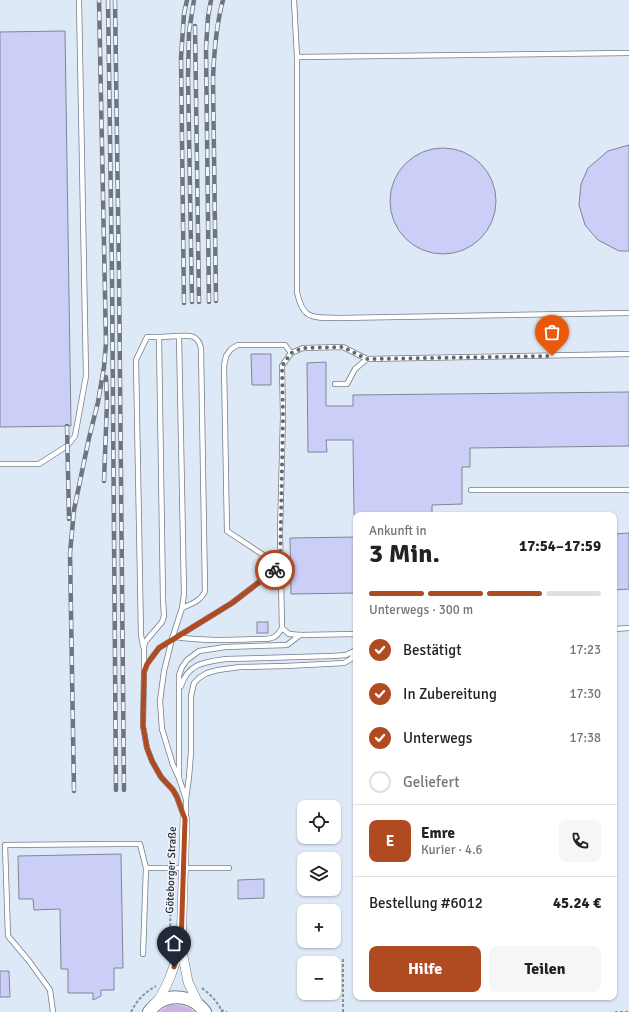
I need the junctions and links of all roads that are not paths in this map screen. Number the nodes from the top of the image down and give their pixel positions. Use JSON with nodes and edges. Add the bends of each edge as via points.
{"nodes":[{"id":1,"x":79,"y":0,"type":"edge"},
{"id":2,"x":294,"y":0,"type":"edge"},
{"id":3,"x":629,"y":53,"type":"edge"},
{"id":4,"x":297,"y":57,"type":"junction"},
{"id":5,"x":629,"y":313,"type":"edge"},
{"id":6,"x":179,"y":336,"type":"junction"},
{"id":7,"x":159,"y":337,"type":"junction"},
{"id":8,"x":291,"y":353,"type":"junction"},
{"id":9,"x":629,"y":354,"type":"edge"},
{"id":10,"x":367,"y":359,"type":"junction"},
{"id":11,"x":335,"y":384,"type":"dead end"},
{"id":12,"x":0,"y":464,"type":"edge"},
{"id":13,"x":471,"y":490,"type":"dead end"},
{"id":14,"x":629,"y":490,"type":"edge"},
{"id":15,"x":280,"y":566,"type":"junction"},
{"id":16,"x":182,"y":608,"type":"junction"},
{"id":17,"x":282,"y":628,"type":"junction"},
{"id":18,"x":629,"y":628,"type":"edge"},
{"id":19,"x":617,"y":629,"type":"edge"},
{"id":20,"x":353,"y":634,"type":"edge"},
{"id":21,"x":300,"y":635,"type":"junction"},
{"id":22,"x":174,"y":638,"type":"junction"},
{"id":23,"x":144,"y":648,"type":"junction"},
{"id":24,"x":353,"y":652,"type":"edge"},
{"id":25,"x":353,"y":655,"type":"edge"},
{"id":26,"x":144,"y":672,"type":"junction"},
{"id":27,"x":179,"y":691,"type":"junction"},
{"id":28,"x":179,"y":778,"type":"junction"},
{"id":29,"x":186,"y":799,"type":"junction"},
{"id":30,"x":185,"y":819,"type":"junction"},
{"id":31,"x":146,"y":868,"type":"junction"},
{"id":32,"x":184,"y":868,"type":"junction"},
{"id":33,"x":229,"y":868,"type":"dead end"},
{"id":34,"x":181,"y":946,"type":"junction"},
{"id":35,"x":143,"y":954,"type":"dead end"},
{"id":36,"x":152,"y":1009,"type":"edge"},
{"id":37,"x":202,"y":1009,"type":"edge"},
{"id":38,"x":53,"y":1012,"type":"edge"}],
"edges":[{"from":1,"to":12,"type":"lane","via":[[86,376],[75,436],[67,446],[39,464]]},
{"from":2,"to":4,"type":"lane"},
{"from":3,"to":4,"type":"lane"},
{"from":4,"to":5,"type":"lane","via":[[297,292],[299,302],[306,313],[318,317],[339,318]]},
{"from":6,"to":7,"type":"lane"},
{"from":6,"to":16,"type":"lane","via":[[184,594]]},
{"from":6,"to":16,"type":"lane","via":[[196,338],[201,348],[205,591],[200,599]]},
{"from":7,"to":23,"type":"lane","via":[[164,616],[145,642]]},
{"from":7,"to":23,"type":"lane","via":[[147,337],[136,360],[141,635]]},
{"from":8,"to":10,"type":"lane","via":[[303,348],[343,347]]},
{"from":8,"to":15,"type":"lane","via":[[282,366]]},
{"from":8,"to":15,"type":"lane","via":[[284,345],[238,345],[226,356],[224,366],[227,531]]},
{"from":9,"to":10,"type":"lane"},
{"from":10,"to":11,"type":"lane","via":[[355,368],[347,384]]},
{"from":13,"to":14,"type":"lane"},
{"from":15,"to":17,"type":"lane"},
{"from":15,"to":22,"type":"lane","via":[[232,603]]},
{"from":16,"to":22,"type":"lane"},
{"from":17,"to":21,"type":"lane","via":[[289,634]]},
{"from":17,"to":22,"type":"lane","via":[[274,637],[266,639]]},
{"from":18,"to":19,"type":"lane"},
{"from":20,"to":21,"type":"lane"},
{"from":21,"to":27,"type":"lane","via":[[287,645],[225,647],[199,651],[182,666]]},
{"from":22,"to":26,"type":"lane","via":[[159,648]]},
{"from":22,"to":28,"type":"lane","via":[[164,671],[161,713],[162,730]]},
{"from":23,"to":26,"type":"lane"},
{"from":24,"to":27,"type":"lane","via":[[339,656],[210,661],[196,665],[187,673]]},
{"from":25,"to":29,"type":"lane","via":[[344,663],[240,667],[207,673],[199,678],[194,683],[191,696],[191,752]]},
{"from":26,"to":30,"type":"lane","via":[[143,726],[147,748],[161,777],[177,797]]},
{"from":27,"to":28,"type":"lane"},
{"from":28,"to":29,"type":"lane"},
{"from":29,"to":30,"type":"lane"},
{"from":30,"to":32,"type":"street","name":"Göteborger Straße"},
{"from":31,"to":32,"type":"lane"},
{"from":31,"to":35,"type":"lane"},
{"from":31,"to":38,"type":"lane","via":[[140,844],[4,845],[8,936],[50,990]]},
{"from":32,"to":33,"type":"lane"},
{"from":32,"to":34,"type":"street","name":"Göteborger Straße"},
{"from":34,"to":36,"type":"street","name":"Göteborger Straße","via":[[162,994]]},
{"from":34,"to":37,"type":"street","name":"Göteborger Straße","via":[[188,982]]},
{"from":36,"to":37,"type":"street","via":[[162,1001],[177,997],[193,1001]]}]}
